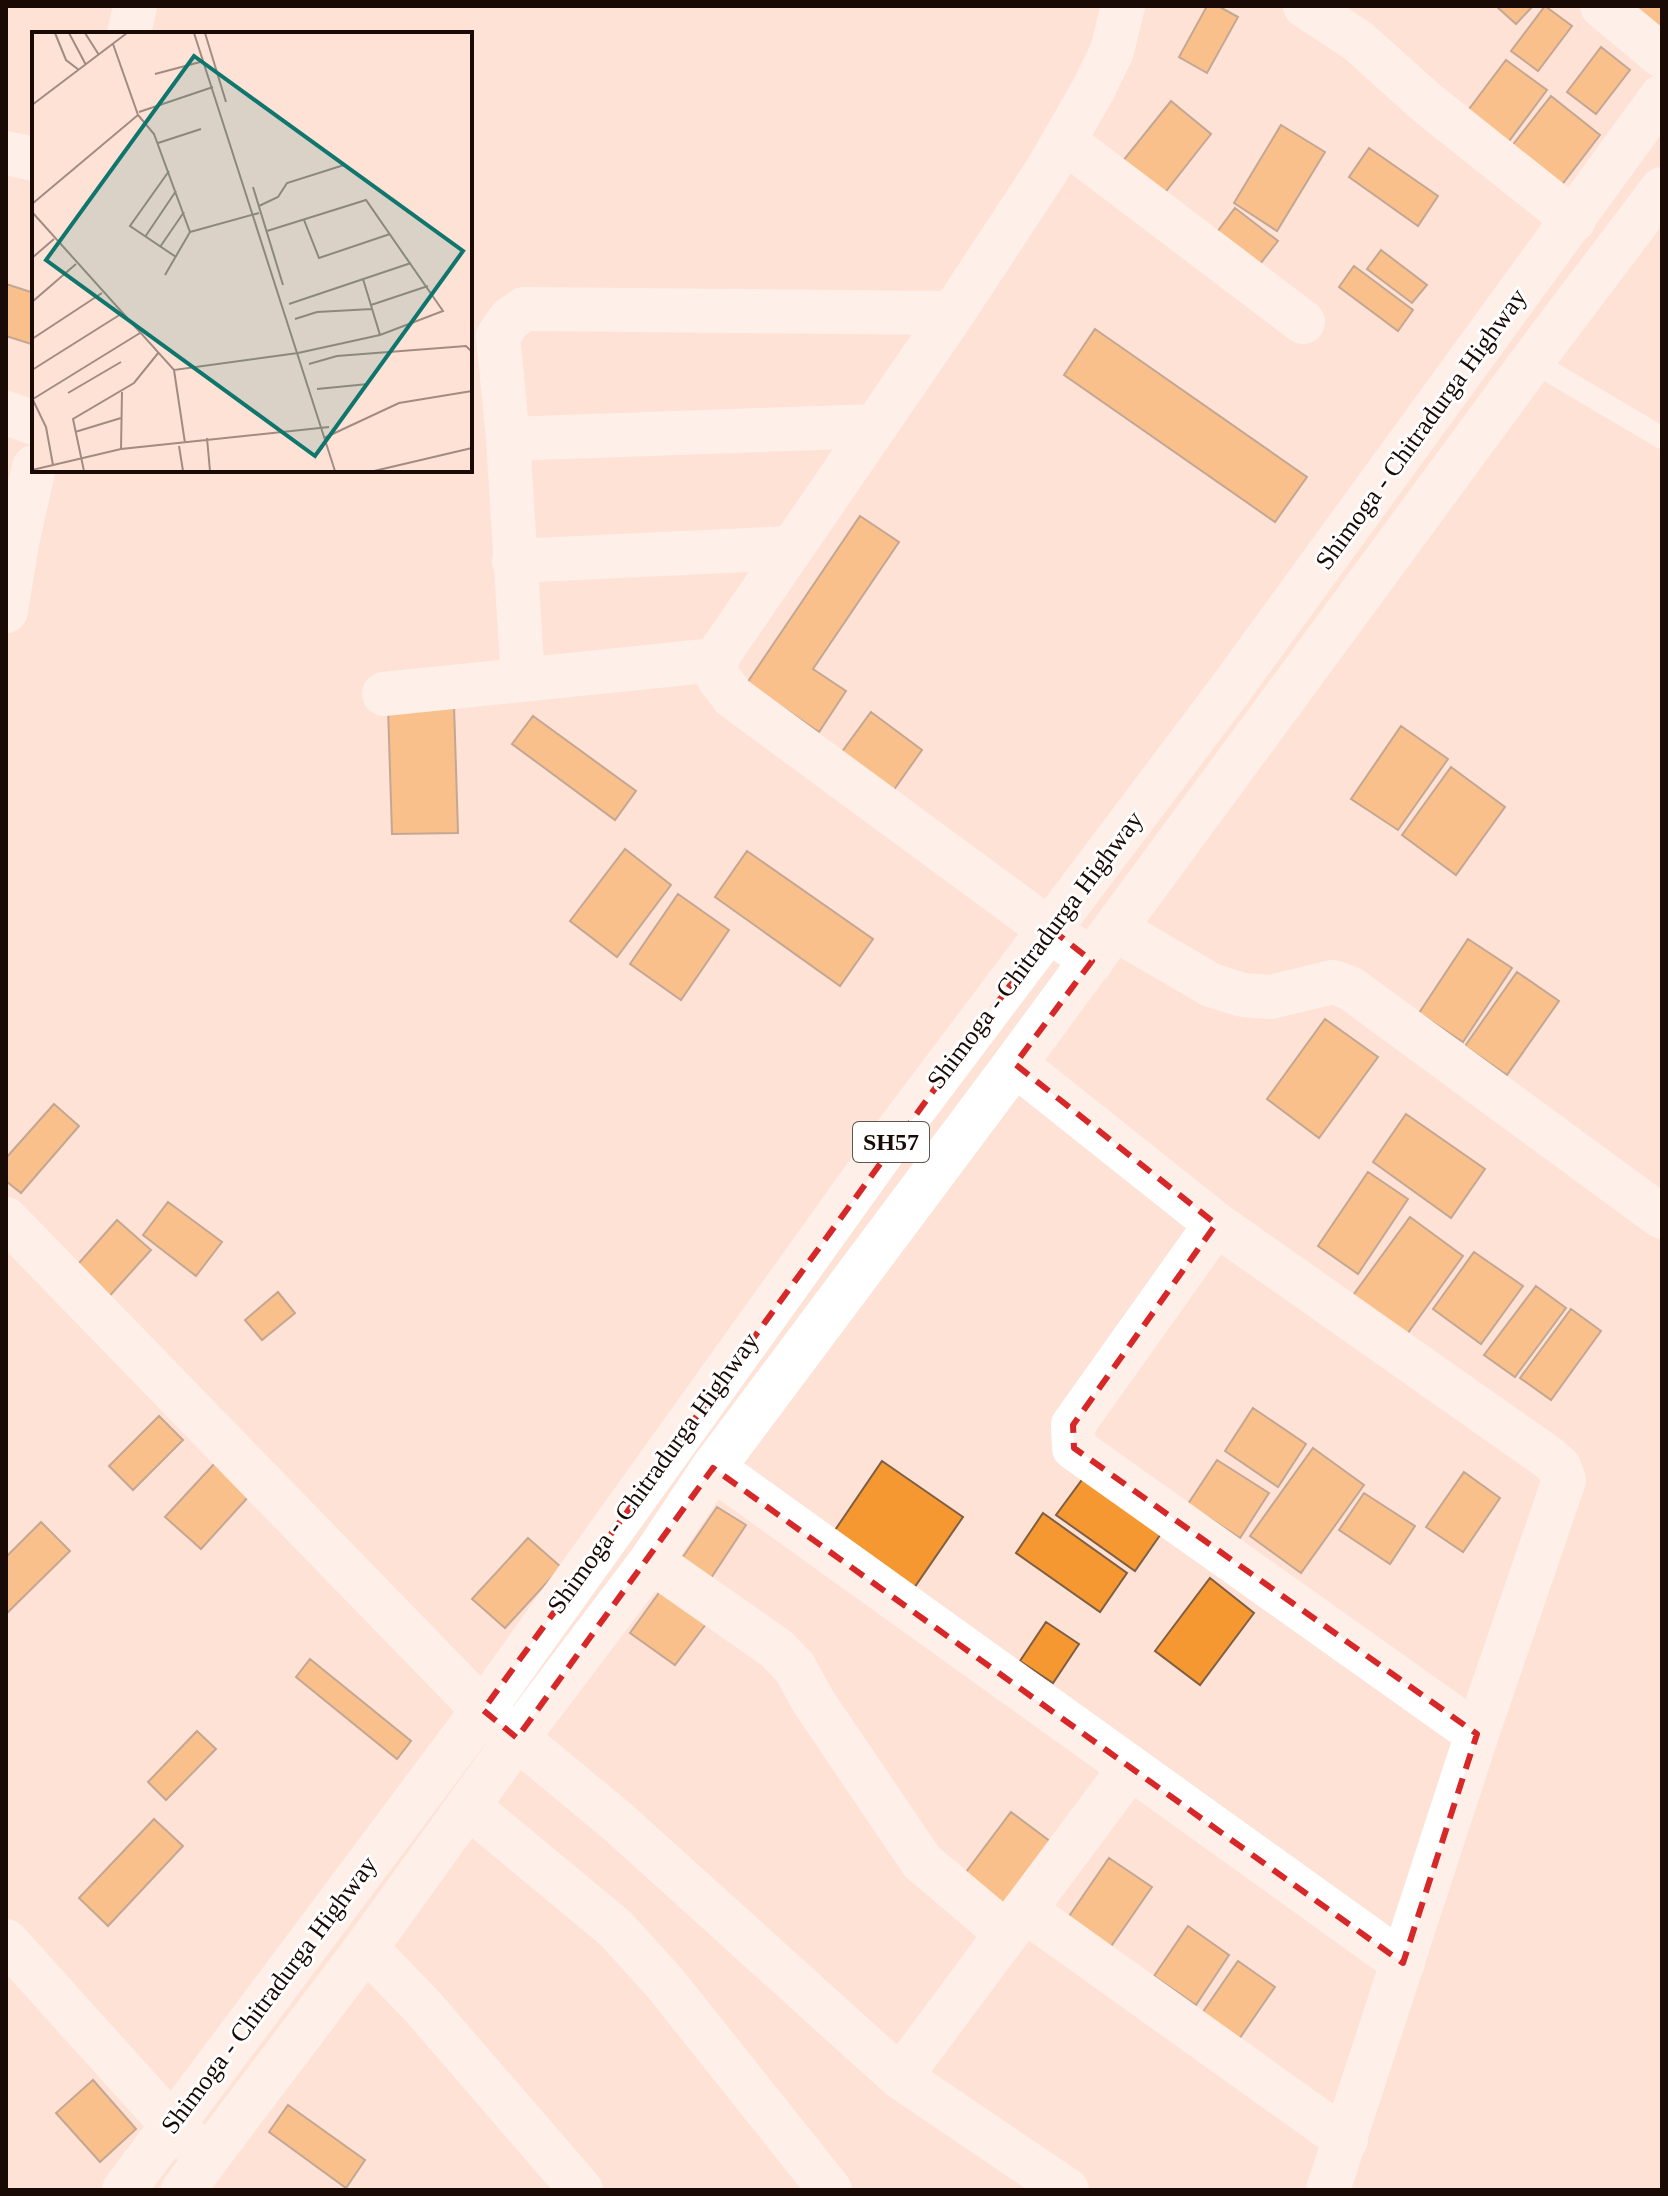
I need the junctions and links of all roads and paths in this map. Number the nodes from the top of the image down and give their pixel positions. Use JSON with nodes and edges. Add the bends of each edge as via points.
{"nodes":[{"id":1,"x":135,"y":6,"type":"edge"},
{"id":2,"x":1123,"y":6,"type":"edge"},
{"id":3,"x":1305,"y":6,"type":"edge"},
{"id":4,"x":1602,"y":6,"type":"edge"},
{"id":5,"x":129,"y":32,"type":"edge"},
{"id":6,"x":1662,"y":56,"type":"edge"},
{"id":7,"x":1662,"y":96,"type":"edge"},
{"id":8,"x":1064,"y":141,"type":"junction"},
{"id":9,"x":6,"y":153,"type":"edge"},
{"id":10,"x":32,"y":159,"type":"edge"},
{"id":11,"x":1662,"y":189,"type":"edge"},
{"id":12,"x":1574,"y":220,"type":"junction"},
{"id":13,"x":953,"y":313,"type":"junction"},
{"id":14,"x":1303,"y":322,"type":"dead end"},
{"id":15,"x":1532,"y":361,"type":"junction"},
{"id":16,"x":6,"y":413,"type":"edge"},
{"id":17,"x":32,"y":422,"type":"edge"},
{"id":18,"x":873,"y":426,"type":"junction"},
{"id":19,"x":1662,"y":438,"type":"edge"},
{"id":20,"x":508,"y":439,"type":"junction"},
{"id":21,"x":33,"y":472,"type":"edge"},
{"id":22,"x":791,"y":548,"type":"junction"},
{"id":23,"x":514,"y":561,"type":"junction"},
{"id":24,"x":6,"y":609,"type":"edge"},
{"id":25,"x":715,"y":660,"type":"junction"},
{"id":26,"x":523,"y":680,"type":"junction"},
{"id":27,"x":384,"y":694,"type":"dead end"},
{"id":28,"x":1051,"y":929,"type":"junction"},
{"id":29,"x":1103,"y":945,"type":"junction"},
{"id":30,"x":1015,"y":1064,"type":"junction"},
{"id":31,"x":1662,"y":1217,"type":"edge"},
{"id":32,"x":6,"y":1219,"type":"edge"},
{"id":33,"x":1216,"y":1224,"type":"junction"},
{"id":34,"x":713,"y":1468,"type":"junction"},
{"id":35,"x":651,"y":1561,"type":"junction"},
{"id":36,"x":483,"y":1710,"type":"junction"},
{"id":37,"x":1477,"y":1734,"type":"junction"},
{"id":38,"x":517,"y":1738,"type":"junction"},
{"id":39,"x":1130,"y":1768,"type":"junction"},
{"id":40,"x":469,"y":1807,"type":"junction"},
{"id":41,"x":1015,"y":1922,"type":"junction"},
{"id":42,"x":6,"y":1941,"type":"edge"},
{"id":43,"x":366,"y":1948,"type":"junction"},
{"id":44,"x":1403,"y":1963,"type":"junction"},
{"id":45,"x":900,"y":2077,"type":"junction"},
{"id":46,"x":172,"y":2125,"type":"junction"},
{"id":47,"x":1346,"y":2140,"type":"junction"},
{"id":48,"x":195,"y":2174,"type":"edge"},
{"id":49,"x":137,"y":2186,"type":"edge"},
{"id":50,"x":581,"y":2190,"type":"edge"},
{"id":51,"x":830,"y":2190,"type":"edge"},
{"id":52,"x":1067,"y":2190,"type":"edge"},
{"id":53,"x":1328,"y":2190,"type":"edge"}],
"edges":[{"from":1,"to":5,"type":"street"},
{"from":2,"to":8,"type":"street","via":[[1112,51]]},
{"from":3,"to":12,"type":"street","via":[[1358,41]]},
{"from":4,"to":6,"type":"street"},
{"from":7,"to":12,"type":"street","name":"Shimoga - Chitradurga Highway","number":"SH57"},
{"from":8,"to":13,"type":"street"},
{"from":8,"to":14,"type":"street"},
{"from":9,"to":10,"type":"street"},
{"from":11,"to":15,"type":"street","name":"Shimoga - Chitradurga Highway","number":"SH57"},
{"from":12,"to":28,"type":"street","name":"Shimoga - Chitradurga Highway","number":"SH57"},
{"from":13,"to":18,"type":"street"},
{"from":13,"to":20,"type":"street","via":[[524,309],[498,336]]},
{"from":15,"to":19,"type":"lane"},
{"from":15,"to":29,"type":"street","name":"Shimoga - Chitradurga Highway","number":"SH57"},
{"from":16,"to":17,"type":"street"},
{"from":18,"to":20,"type":"street"},
{"from":18,"to":22,"type":"street"},
{"from":20,"to":23,"type":"street"},
{"from":21,"to":24,"type":"street"},
{"from":22,"to":23,"type":"street"},
{"from":22,"to":25,"type":"street"},
{"from":23,"to":26,"type":"street"},
{"from":25,"to":26,"type":"street"},
{"from":25,"to":28,"type":"street","via":[[718,677],[733,697]]},
{"from":26,"to":27,"type":"street"},
{"from":28,"to":29,"type":"street"},
{"from":28,"to":36,"type":"street","name":"Shimoga - Chitradurga Highway","number":"SH57","via":[[899,1129]]},
{"from":29,"to":30,"type":"street","name":"Shimoga - Chitradurga Highway","number":"SH57"},
{"from":29,"to":31,"type":"street","via":[[1243,995],[1270,997],[1333,982],[1350,988]]},
{"from":30,"to":33,"type":"street"},
{"from":30,"to":34,"type":"street","name":"Shimoga - Chitradurga Highway","number":"SH57"},
{"from":32,"to":36,"type":"street"},
{"from":33,"to":37,"type":"street","via":[[1559,1467],[1564,1480]]},
{"from":33,"to":37,"type":"street","via":[[1073,1425],[1074,1448]]},
{"from":34,"to":35,"type":"street","name":"Shimoga - Chitradurga Highway","number":"SH57"},
{"from":34,"to":39,"type":"street"},
{"from":35,"to":38,"type":"street","name":"Shimoga - Chitradurga Highway","number":"SH57"},
{"from":35,"to":41,"type":"street","via":[[777,1649],[795,1668],[922,1862]]},
{"from":36,"to":38,"type":"street"},
{"from":36,"to":46,"type":"street","name":"Shimoga - Chitradurga Highway","number":"SH57"},
{"from":37,"to":44,"type":"street"},
{"from":38,"to":40,"type":"street","name":"Shimoga - Chitradurga Highway","number":"SH57"},
{"from":38,"to":45,"type":"street","via":[[618,1822]]},
{"from":39,"to":41,"type":"street"},
{"from":39,"to":44,"type":"street"},
{"from":40,"to":43,"type":"street","name":"Shimoga - Chitradurga Highway","number":"SH57"},
{"from":40,"to":51,"type":"street","via":[[615,1928]]},
{"from":41,"to":45,"type":"street"},
{"from":41,"to":47,"type":"street"},
{"from":42,"to":46,"type":"street"},
{"from":43,"to":48,"type":"street","name":"Shimoga - Chitradurga Highway","number":"SH57"},
{"from":43,"to":50,"type":"street"},
{"from":44,"to":47,"type":"street"},
{"from":45,"to":52,"type":"street"},
{"from":46,"to":48,"type":"street"},
{"from":46,"to":49,"type":"street","name":"Shimoga - Chitradurga Highway","number":"SH57"},
{"from":47,"to":53,"type":"street"}]}
